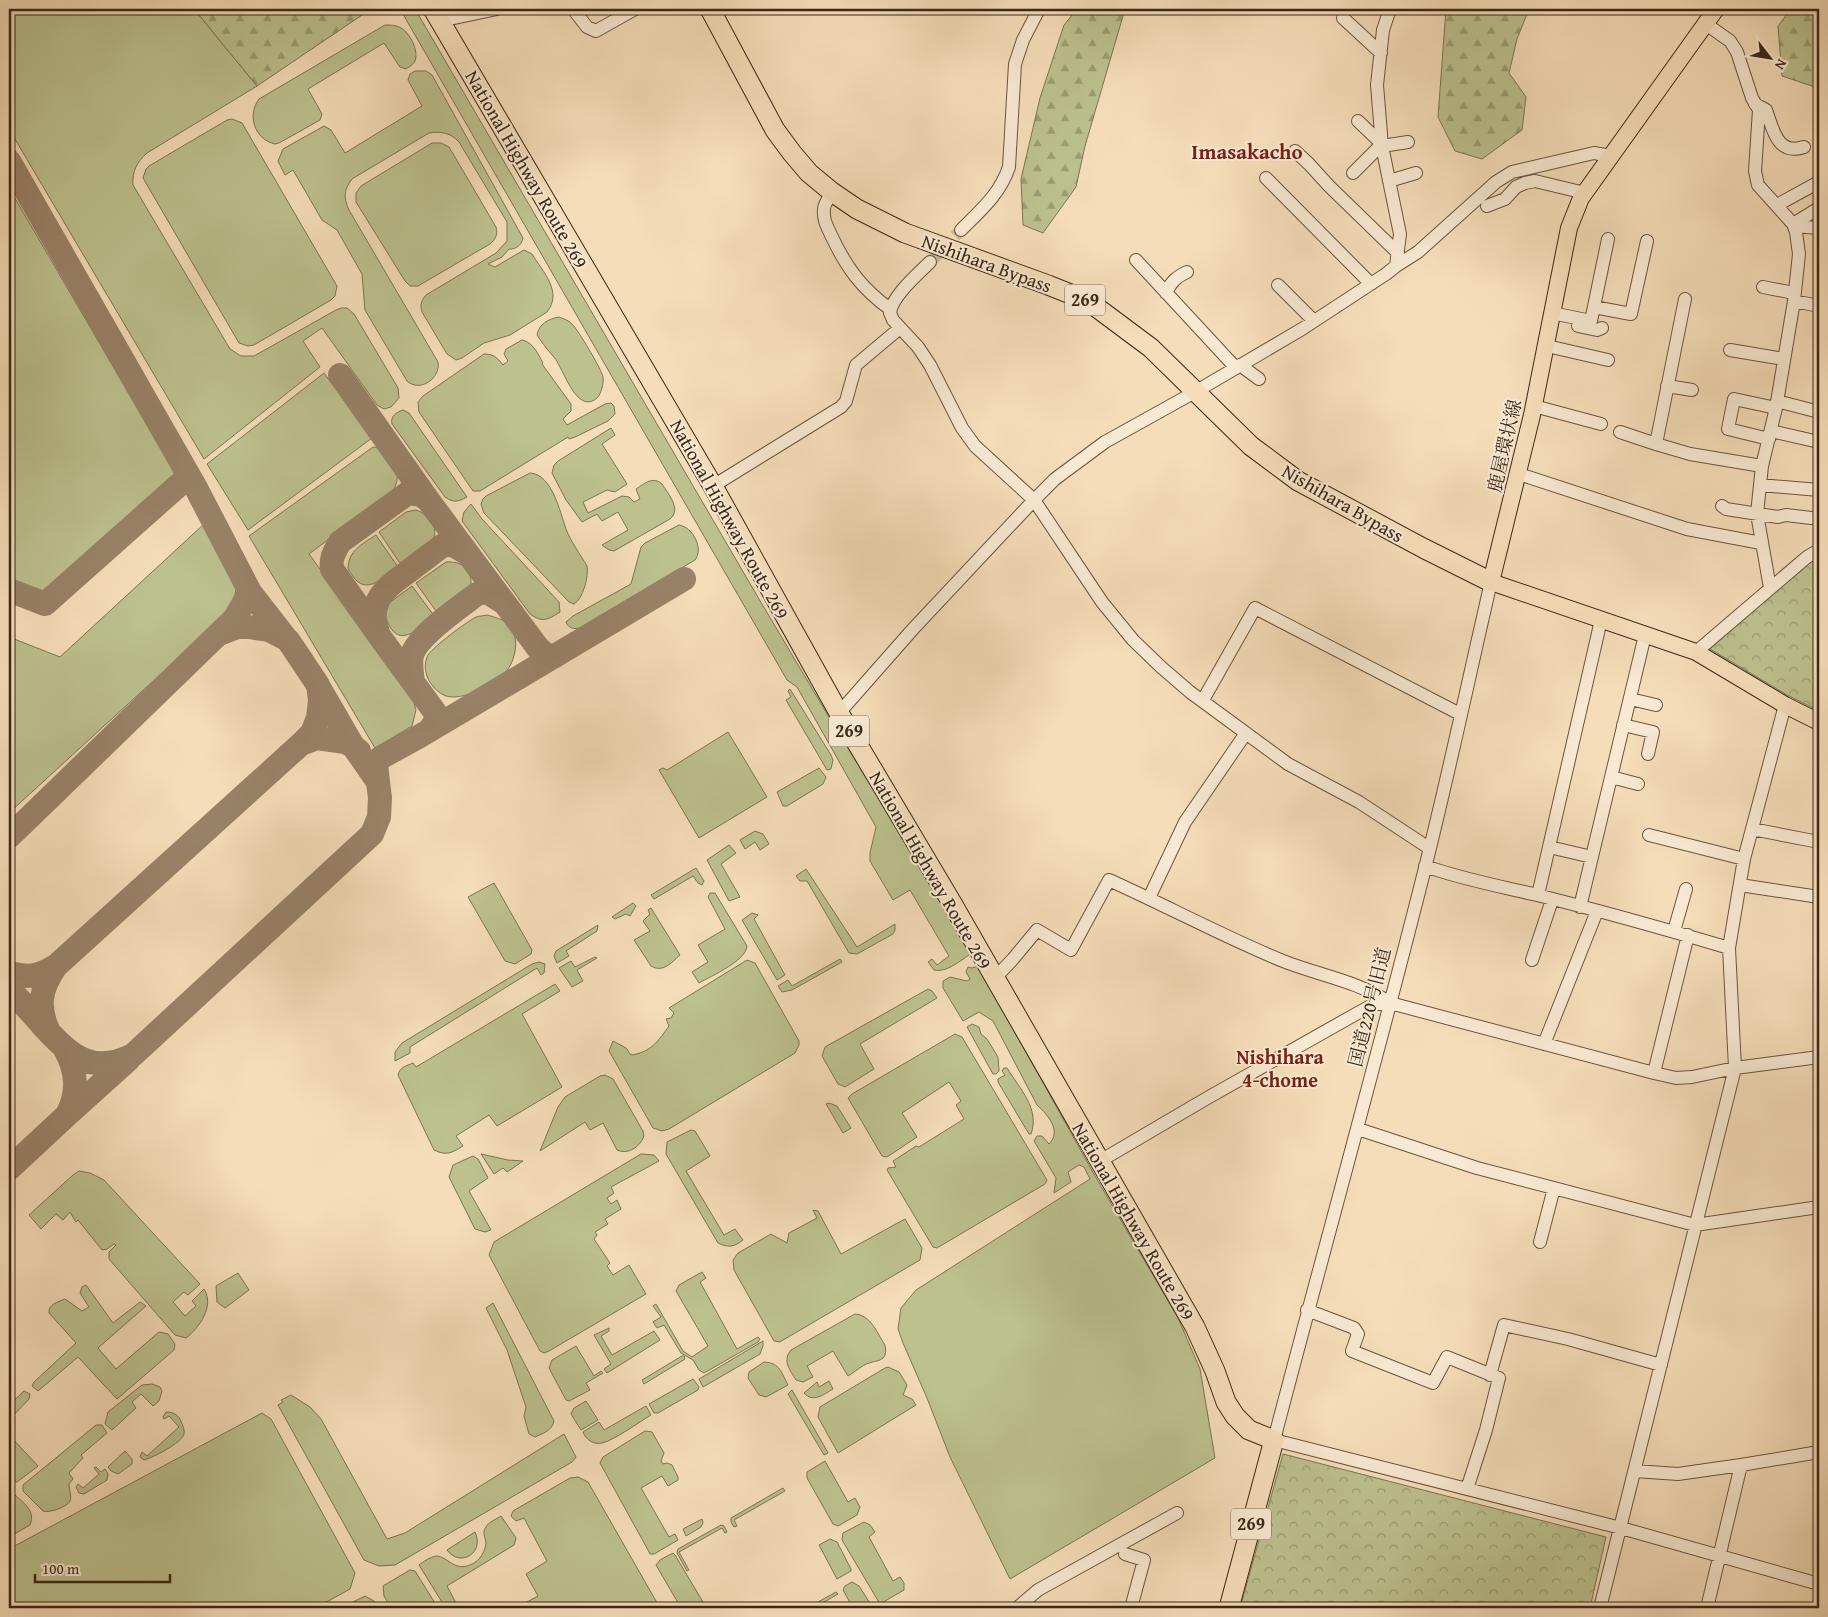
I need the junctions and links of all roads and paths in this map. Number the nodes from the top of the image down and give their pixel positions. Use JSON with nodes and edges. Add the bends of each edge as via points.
{"nodes":[{"id":1,"x":497,"y":9,"type":"edge"},
{"id":2,"x":573,"y":9,"type":"edge"},
{"id":3,"x":635,"y":9,"type":"edge"},
{"id":4,"x":710,"y":9,"type":"edge"},
{"id":5,"x":1039,"y":9,"type":"edge"},
{"id":6,"x":1390,"y":9,"type":"edge"},
{"id":7,"x":1716,"y":9,"type":"edge"},
{"id":8,"x":436,"y":15,"type":"edge"},
{"id":9,"x":1342,"y":18,"type":"dead end"},
{"id":10,"x":1706,"y":24,"type":"junction"},
{"id":11,"x":1381,"y":53,"type":"junction"},
{"id":12,"x":1755,"y":104,"type":"junction"},
{"id":13,"x":1358,"y":121,"type":"dead end"},
{"id":14,"x":1408,"y":142,"type":"dead end"},
{"id":15,"x":1382,"y":145,"type":"junction"},
{"id":16,"x":1804,"y":147,"type":"dead end"},
{"id":17,"x":1295,"y":150,"type":"dead end"},
{"id":18,"x":1611,"y":156,"type":"junction"},
{"id":19,"x":1353,"y":173,"type":"dead end"},
{"id":20,"x":1416,"y":174,"type":"dead end"},
{"id":21,"x":1266,"y":178,"type":"dead end"},
{"id":22,"x":1389,"y":181,"type":"junction"},
{"id":23,"x":1819,"y":182,"type":"edge"},
{"id":24,"x":832,"y":192,"type":"junction"},
{"id":25,"x":1585,"y":192,"type":"junction"},
{"id":26,"x":1777,"y":205,"type":"junction"},
{"id":27,"x":1487,"y":206,"type":"dead end"},
{"id":28,"x":1819,"y":208,"type":"edge"},
{"id":29,"x":1794,"y":225,"type":"junction"},
{"id":30,"x":1819,"y":228,"type":"edge"},
{"id":31,"x":962,"y":230,"type":"tunnel mouth"},
{"id":32,"x":1608,"y":239,"type":"dead end"},
{"id":33,"x":1648,"y":241,"type":"dead end"},
{"id":34,"x":1398,"y":252,"type":"junction"},
{"id":35,"x":1136,"y":260,"type":"dead end"},
{"id":36,"x":930,"y":262,"type":"tunnel mouth"},
{"id":37,"x":1396,"y":266,"type":"junction"},
{"id":38,"x":1187,"y":272,"type":"dead end"},
{"id":39,"x":1371,"y":284,"type":"junction"},
{"id":40,"x":1278,"y":285,"type":"dead end"},
{"id":41,"x":1763,"y":287,"type":"dead end"},
{"id":42,"x":1166,"y":293,"type":"junction"},
{"id":43,"x":1794,"y":297,"type":"junction"},
{"id":44,"x":1685,"y":300,"type":"dead end"},
{"id":45,"x":1819,"y":306,"type":"edge"},
{"id":46,"x":1594,"y":307,"type":"junction"},
{"id":47,"x":890,"y":309,"type":"junction"},
{"id":48,"x":1552,"y":317,"type":"junction"},
{"id":49,"x":1314,"y":321,"type":"junction"},
{"id":50,"x":900,"y":328,"type":"junction"},
{"id":51,"x":1602,"y":328,"type":"dead end"},
{"id":52,"x":1547,"y":346,"type":"junction"},
{"id":53,"x":1730,"y":350,"type":"dead end"},
{"id":54,"x":1784,"y":359,"type":"junction"},
{"id":55,"x":1608,"y":360,"type":"dead end"},
{"id":56,"x":1238,"y":366,"type":"junction"},
{"id":57,"x":1260,"y":379,"type":"dead end"},
{"id":58,"x":1667,"y":386,"type":"junction"},
{"id":59,"x":1692,"y":390,"type":"dead end"},
{"id":60,"x":1195,"y":392,"type":"junction"},
{"id":61,"x":1776,"y":404,"type":"junction"},
{"id":62,"x":1534,"y":406,"type":"junction"},
{"id":63,"x":1819,"y":412,"type":"edge"},
{"id":64,"x":1601,"y":424,"type":"dead end"},
{"id":65,"x":1620,"y":432,"type":"dead end"},
{"id":66,"x":1770,"y":435,"type":"junction"},
{"id":67,"x":1819,"y":442,"type":"edge"},
{"id":68,"x":1656,"y":444,"type":"junction"},
{"id":69,"x":1762,"y":466,"type":"junction"},
{"id":70,"x":1519,"y":474,"type":"junction"},
{"id":71,"x":1760,"y":485,"type":"junction"},
{"id":72,"x":713,"y":486,"type":"junction"},
{"id":73,"x":1819,"y":490,"type":"edge"},
{"id":74,"x":1034,"y":500,"type":"junction"},
{"id":75,"x":1722,"y":506,"type":"dead end"},
{"id":76,"x":1757,"y":514,"type":"junction"},
{"id":77,"x":1811,"y":518,"type":"dead end"},
{"id":78,"x":1761,"y":543,"type":"junction"},
{"id":79,"x":1819,"y":550,"type":"edge"},
{"id":80,"x":1491,"y":582,"type":"junction"},
{"id":81,"x":1770,"y":588,"type":"junction"},
{"id":82,"x":1602,"y":620,"type":"junction"},
{"id":83,"x":1645,"y":635,"type":"junction"},
{"id":84,"x":1696,"y":652,"type":"junction"},
{"id":85,"x":1630,"y":699,"type":"junction"},
{"id":86,"x":1203,"y":700,"type":"junction"},
{"id":87,"x":1656,"y":705,"type":"dead end"},
{"id":88,"x":1785,"y":705,"type":"junction"},
{"id":89,"x":839,"y":713,"type":"junction"},
{"id":90,"x":1460,"y":714,"type":"junction"},
{"id":91,"x":1819,"y":722,"type":"edge"},
{"id":92,"x":1623,"y":725,"type":"junction"},
{"id":93,"x":1246,"y":733,"type":"junction"},
{"id":94,"x":1648,"y":754,"type":"dead end"},
{"id":95,"x":1611,"y":777,"type":"junction"},
{"id":96,"x":1638,"y":784,"type":"dead end"},
{"id":97,"x":1752,"y":829,"type":"junction"},
{"id":98,"x":1649,"y":835,"type":"dead end"},
{"id":99,"x":1819,"y":842,"type":"edge"},
{"id":100,"x":1429,"y":848,"type":"junction"},
{"id":101,"x":1549,"y":848,"type":"junction"},
{"id":102,"x":1592,"y":857,"type":"junction"},
{"id":103,"x":1744,"y":859,"type":"junction"},
{"id":104,"x":1425,"y":866,"type":"junction"},
{"id":105,"x":1740,"y":885,"type":"junction"},
{"id":106,"x":1686,"y":889,"type":"dead end"},
{"id":107,"x":1538,"y":895,"type":"junction"},
{"id":108,"x":1819,"y":896,"type":"edge"},
{"id":109,"x":1149,"y":898,"type":"junction"},
{"id":110,"x":1552,"y":900,"type":"junction"},
{"id":111,"x":1580,"y":907,"type":"junction"},
{"id":112,"x":1597,"y":911,"type":"junction"},
{"id":113,"x":1674,"y":931,"type":"junction"},
{"id":114,"x":1688,"y":936,"type":"junction"},
{"id":115,"x":1729,"y":948,"type":"junction"},
{"id":116,"x":1532,"y":960,"type":"dead end"},
{"id":117,"x":994,"y":978,"type":"junction"},
{"id":118,"x":1390,"y":1003,"type":"junction"},
{"id":119,"x":1544,"y":1044,"type":"junction"},
{"id":120,"x":1819,"y":1057,"type":"edge"},
{"id":121,"x":1735,"y":1068,"type":"junction"},
{"id":122,"x":1654,"y":1073,"type":"junction"},
{"id":123,"x":1358,"y":1129,"type":"junction"},
{"id":124,"x":1100,"y":1161,"type":"junction"},
{"id":125,"x":1554,"y":1188,"type":"junction"},
{"id":126,"x":1819,"y":1207,"type":"edge"},
{"id":127,"x":1696,"y":1225,"type":"junction"},
{"id":128,"x":1540,"y":1242,"type":"dead end"},
{"id":129,"x":1308,"y":1310,"type":"junction"},
{"id":130,"x":1661,"y":1365,"type":"junction"},
{"id":131,"x":1490,"y":1375,"type":"junction"},
{"id":132,"x":1274,"y":1440,"type":"junction"},
{"id":133,"x":1819,"y":1452,"type":"edge"},
{"id":134,"x":1741,"y":1465,"type":"junction"},
{"id":135,"x":1635,"y":1471,"type":"junction"},
{"id":136,"x":1466,"y":1490,"type":"junction"},
{"id":137,"x":1177,"y":1513,"type":"dead end"},
{"id":138,"x":1621,"y":1528,"type":"junction"},
{"id":139,"x":1125,"y":1554,"type":"dead end"},
{"id":140,"x":1720,"y":1556,"type":"junction"},
{"id":141,"x":1819,"y":1584,"type":"edge"},
{"id":142,"x":1017,"y":1608,"type":"edge"},
{"id":143,"x":1131,"y":1608,"type":"edge"},
{"id":144,"x":1229,"y":1608,"type":"edge"},
{"id":145,"x":1600,"y":1608,"type":"edge"},
{"id":146,"x":1707,"y":1608,"type":"edge"}],
"edges":[{"from":1,"to":8,"type":"street"},
{"from":2,"to":3,"type":"street","via":[[587,27],[596,31]]},
{"from":4,"to":24,"type":"highway","name":"Nishihara Bypass","number":"269","via":[[775,130],[803,166]]},
{"from":5,"to":31,"type":"street","via":[[1015,64],[1009,167],[992,199]]},
{"from":6,"to":11,"type":"street","via":[[1383,30]]},
{"from":7,"to":10,"type":"main road","name":"鹿屋環状線"},
{"from":8,"to":72,"type":"highway","name":"National Highway Route 269","number":"269"},
{"from":9,"to":11,"type":"street"},
{"from":10,"to":12,"type":"street","via":[[1730,40]]},
{"from":10,"to":18,"type":"main road","name":"鹿屋環状線"},
{"from":11,"to":15,"type":"street","via":[[1377,85]]},
{"from":12,"to":16,"type":"street","via":[[1766,110],[1775,135],[1785,148]]},
{"from":12,"to":26,"type":"street","via":[[1759,110],[1755,171],[1758,185]]},
{"from":13,"to":15,"type":"street"},
{"from":14,"to":15,"type":"street"},
{"from":15,"to":19,"type":"street"},
{"from":15,"to":22,"type":"street"},
{"from":17,"to":34,"type":"street"},
{"from":18,"to":25,"type":"main road","name":"鹿屋環状線"},
{"from":18,"to":37,"type":"street","via":[[1594,153],[1512,172],[1496,182],[1418,252]]},
{"from":20,"to":22,"type":"street"},
{"from":21,"to":39,"type":"street"},
{"from":22,"to":34,"type":"street","via":[[1400,234]]},
{"from":23,"to":26,"type":"street"},
{"from":24,"to":47,"type":"street","via":[[824,207],[824,220],[839,255],[863,286]]},
{"from":24,"to":60,"type":"highway","name":"Nishihara Bypass","number":"269","via":[[857,209],[905,233],[1088,301],[1151,348]]},
{"from":25,"to":27,"type":"street","via":[[1535,181],[1516,187],[1505,199]]},
{"from":25,"to":48,"type":"main road","name":"鹿屋環状線","via":[[1569,228]]},
{"from":26,"to":29,"type":"street"},
{"from":28,"to":29,"type":"street"},
{"from":29,"to":30,"type":"street"},
{"from":29,"to":43,"type":"street","via":[[1799,254]]},
{"from":32,"to":46,"type":"street"},
{"from":33,"to":46,"type":"street","via":[[1631,314]]},
{"from":34,"to":37,"type":"street"},
{"from":35,"to":42,"type":"street"},
{"from":36,"to":47,"type":"street"},
{"from":37,"to":39,"type":"street"},
{"from":38,"to":42,"type":"street","via":[[1171,282]]},
{"from":39,"to":49,"type":"street"},
{"from":40,"to":49,"type":"street"},
{"from":41,"to":43,"type":"street"},
{"from":42,"to":56,"type":"street"},
{"from":43,"to":45,"type":"street"},
{"from":43,"to":54,"type":"street"},
{"from":44,"to":58,"type":"street"},
{"from":46,"to":48,"type":"street","via":[[1591,321]]},
{"from":47,"to":50,"type":"street"},
{"from":48,"to":51,"type":"street","via":[[1597,330]]},
{"from":48,"to":52,"type":"main road","name":"鹿屋環状線"},
{"from":49,"to":56,"type":"street"},
{"from":50,"to":72,"type":"street","via":[[856,365],[846,401],[841,407]]},
{"from":50,"to":74,"type":"street","via":[[930,365],[962,428],[975,446]]},
{"from":52,"to":55,"type":"street"},
{"from":52,"to":62,"type":"main road","name":"鹿屋環状線"},
{"from":53,"to":54,"type":"street"},
{"from":54,"to":61,"type":"street"},
{"from":56,"to":57,"type":"street"},
{"from":56,"to":60,"type":"street"},
{"from":58,"to":59,"type":"street"},
{"from":58,"to":68,"type":"street"},
{"from":60,"to":74,"type":"street","via":[[1105,442],[1055,479]]},
{"from":60,"to":80,"type":"highway","name":"Nishihara Bypass","number":"269","via":[[1251,446],[1298,481]]},
{"from":61,"to":63,"type":"street"},
{"from":61,"to":66,"type":"street"},
{"from":61,"to":66,"type":"street","via":[[1729,399],[1727,434]]},
{"from":62,"to":64,"type":"street"},
{"from":62,"to":70,"type":"main road","name":"鹿屋環状線"},
{"from":65,"to":68,"type":"street"},
{"from":66,"to":67,"type":"street"},
{"from":66,"to":69,"type":"street"},
{"from":68,"to":69,"type":"street","via":[[1690,454]]},
{"from":69,"to":71,"type":"street"},
{"from":70,"to":78,"type":"street","via":[[1687,528]]},
{"from":70,"to":80,"type":"main road","name":"鹿屋環状線"},
{"from":71,"to":73,"type":"street"},
{"from":71,"to":76,"type":"street"},
{"from":72,"to":89,"type":"highway","name":"National Highway Route 269","number":"269"},
{"from":74,"to":86,"type":"street","via":[[1102,602],[1133,640]]},
{"from":74,"to":89,"type":"street"},
{"from":75,"to":76,"type":"street"},
{"from":76,"to":77,"type":"street"},
{"from":76,"to":78,"type":"street"},
{"from":78,"to":81,"type":"street"},
{"from":79,"to":81,"type":"street"},
{"from":80,"to":82,"type":"main road"},
{"from":80,"to":90,"type":"street","name":"国道220号旧道"},
{"from":81,"to":84,"type":"street"},
{"from":82,"to":83,"type":"main road"},
{"from":82,"to":101,"type":"street"},
{"from":83,"to":84,"type":"main road"},
{"from":83,"to":85,"type":"street"},
{"from":84,"to":88,"type":"main road"},
{"from":85,"to":87,"type":"street"},
{"from":85,"to":92,"type":"street"},
{"from":86,"to":90,"type":"street","via":[[1255,608]]},
{"from":86,"to":93,"type":"street"},
{"from":88,"to":91,"type":"main road"},
{"from":88,"to":97,"type":"street"},
{"from":89,"to":117,"type":"highway","name":"National Highway Route 269","number":"269"},
{"from":90,"to":100,"type":"street","name":"国道220号旧道"},
{"from":92,"to":94,"type":"street","via":[[1653,732]]},
{"from":92,"to":95,"type":"street"},
{"from":93,"to":100,"type":"street","via":[[1288,764],[1360,802]]},
{"from":93,"to":109,"type":"street","via":[[1185,822]]},
{"from":95,"to":96,"type":"street"},
{"from":95,"to":102,"type":"street"},
{"from":97,"to":99,"type":"street"},
{"from":97,"to":103,"type":"street"},
{"from":98,"to":103,"type":"street"},
{"from":100,"to":104,"type":"street","name":"国道220号旧道"},
{"from":101,"to":102,"type":"street"},
{"from":101,"to":107,"type":"street"},
{"from":102,"to":111,"type":"street"},
{"from":103,"to":105,"type":"street"},
{"from":104,"to":107,"type":"street","via":[[1449,875]]},
{"from":104,"to":118,"type":"street","name":"国道220号旧道"},
{"from":105,"to":108,"type":"street"},
{"from":105,"to":115,"type":"street"},
{"from":106,"to":113,"type":"street"},
{"from":107,"to":110,"type":"street"},
{"from":109,"to":117,"type":"street","via":[[1109,880],[1071,950],[1037,930]]},
{"from":109,"to":118,"type":"street","via":[[1285,962],[1374,992]]},
{"from":110,"to":111,"type":"street"},
{"from":110,"to":116,"type":"street"},
{"from":111,"to":112,"type":"street"},
{"from":112,"to":113,"type":"street"},
{"from":112,"to":119,"type":"street"},
{"from":113,"to":114,"type":"street"},
{"from":114,"to":115,"type":"street"},
{"from":114,"to":122,"type":"street"},
{"from":115,"to":121,"type":"street"},
{"from":117,"to":124,"type":"highway","name":"National Highway Route 269","number":"269"},
{"from":118,"to":119,"type":"street"},
{"from":118,"to":123,"type":"street","name":"国道220号旧道"},
{"from":118,"to":124,"type":"street","via":[[1374,1004]]},
{"from":119,"to":122,"type":"street"},
{"from":120,"to":121,"type":"street"},
{"from":121,"to":122,"type":"street","via":[[1676,1078]]},
{"from":121,"to":127,"type":"street"},
{"from":123,"to":125,"type":"street","via":[[1478,1168]]},
{"from":123,"to":129,"type":"street","name":"国道220号旧道"},
{"from":124,"to":132,"type":"highway","name":"National Highway Route 269","number":"269","via":[[1195,1327],[1226,1402],[1249,1430]]},
{"from":125,"to":127,"type":"street"},
{"from":125,"to":128,"type":"street"},
{"from":126,"to":127,"type":"street"},
{"from":127,"to":130,"type":"street"},
{"from":129,"to":131,"type":"street","via":[[1354,1328],[1358,1334],[1352,1351],[1434,1383],[1447,1357]]},
{"from":129,"to":132,"type":"street","name":"国道220号旧道"},
{"from":130,"to":131,"type":"street","via":[[1504,1325]]},
{"from":130,"to":135,"type":"street"},
{"from":131,"to":136,"type":"street","via":[[1499,1378]]},
{"from":132,"to":136,"type":"street"},
{"from":132,"to":144,"type":"highway","number":"269"},
{"from":133,"to":134,"type":"street"},
{"from":134,"to":135,"type":"street","via":[[1678,1474]]},
{"from":134,"to":140,"type":"street"},
{"from":135,"to":138,"type":"street"},
{"from":136,"to":138,"type":"street"},
{"from":137,"to":142,"type":"street","via":[[1038,1590]]},
{"from":138,"to":140,"type":"street"},
{"from":138,"to":145,"type":"street"},
{"from":139,"to":143,"type":"street","via":[[1144,1560]]},
{"from":140,"to":141,"type":"street"},
{"from":140,"to":146,"type":"street"}]}
